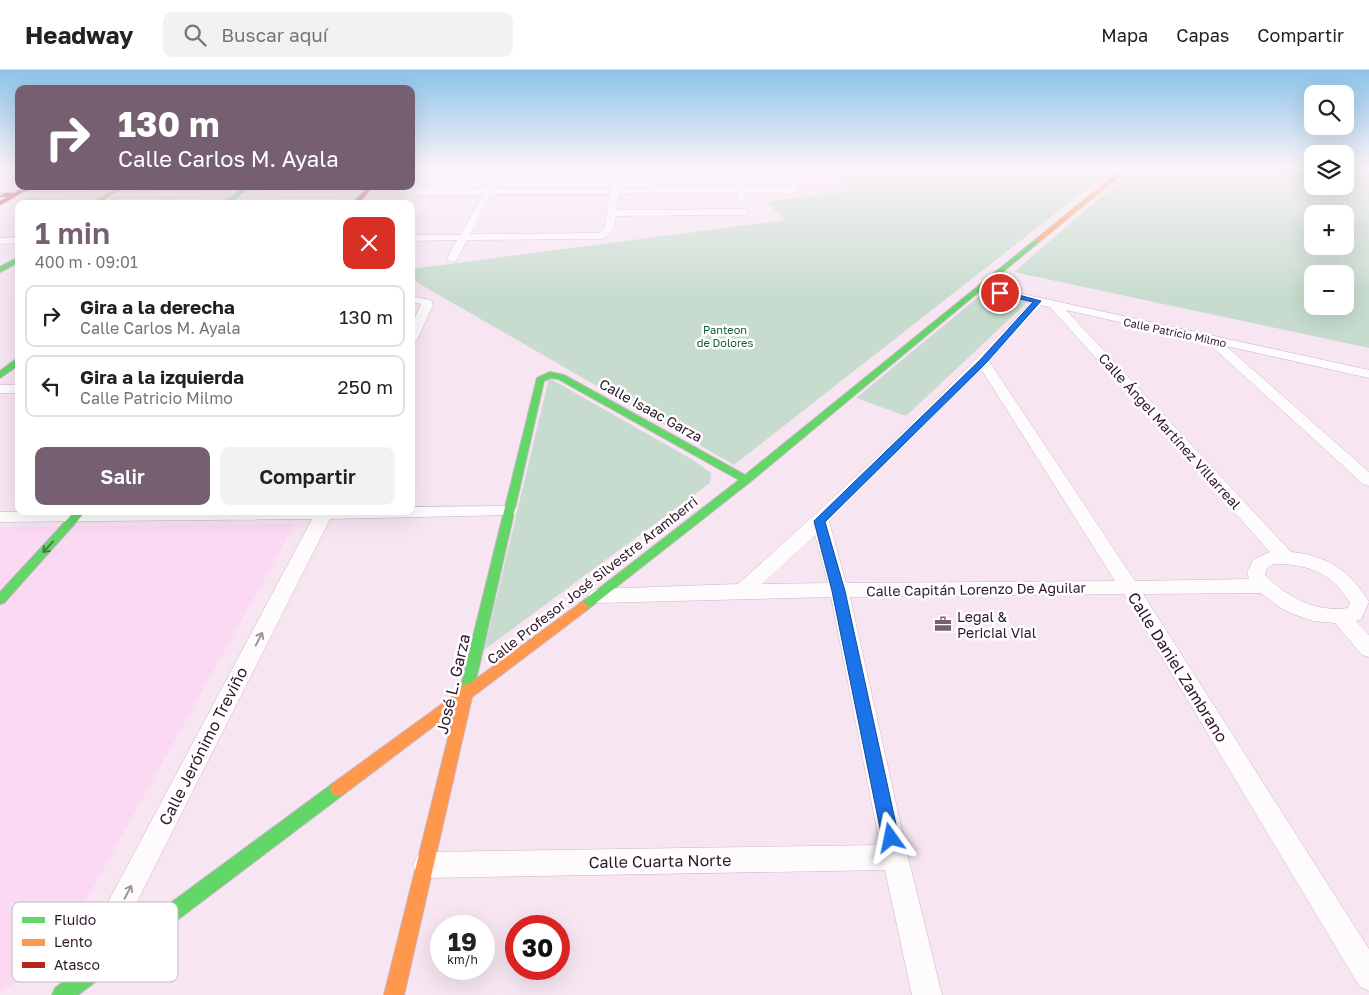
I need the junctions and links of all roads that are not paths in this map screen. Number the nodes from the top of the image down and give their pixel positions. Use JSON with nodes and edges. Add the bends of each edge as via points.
{"nodes":[{"id":1,"x":478,"y":212,"type":"edge"},
{"id":2,"x":744,"y":212,"type":"edge"},
{"id":3,"x":1073,"y":212,"type":"edge"},
{"id":4,"x":612,"y":213,"type":"joint"},
{"id":5,"x":415,"y":238,"type":"edge"},
{"id":6,"x":463,"y":238,"type":"junction"},
{"id":7,"x":15,"y":240,"type":"edge"},
{"id":8,"x":0,"y":241,"type":"edge"},
{"id":9,"x":15,"y":249,"type":"edge"},
{"id":10,"x":0,"y":258,"type":"edge"},
{"id":11,"x":452,"y":259,"type":"dead end"},
{"id":12,"x":15,"y":261,"type":"edge"},
{"id":13,"x":0,"y":270,"type":"edge"},
{"id":14,"x":982,"y":288,"type":"junction"},
{"id":15,"x":416,"y":300,"type":"edge"},
{"id":16,"x":1038,"y":301,"type":"junction"},
{"id":17,"x":1055,"y":305,"type":"junction"},
{"id":18,"x":415,"y":331,"type":"edge"},
{"id":19,"x":1212,"y":340,"type":"junction"},
{"id":20,"x":983,"y":362,"type":"junction"},
{"id":21,"x":15,"y":364,"type":"edge"},
{"id":22,"x":1369,"y":374,"type":"edge"},
{"id":23,"x":0,"y":375,"type":"edge"},
{"id":24,"x":540,"y":380,"type":"joint"},
{"id":25,"x":0,"y":389,"type":"edge"},
{"id":26,"x":15,"y":389,"type":"edge"},
{"id":27,"x":1366,"y":475,"type":"edge"},
{"id":28,"x":746,"y":480,"type":"junction"},
{"id":29,"x":509,"y":511,"type":"junction"},
{"id":30,"x":415,"y":512,"type":"edge"},
{"id":31,"x":53,"y":515,"type":"edge"},
{"id":32,"x":78,"y":515,"type":"edge"},
{"id":33,"x":323,"y":515,"type":"edge"},
{"id":34,"x":0,"y":517,"type":"edge"},
{"id":35,"x":820,"y":521,"type":"junction"},
{"id":36,"x":1285,"y":557,"type":"junction"},
{"id":37,"x":1264,"y":586,"type":"junction"},
{"id":38,"x":1129,"y":587,"type":"junction"},
{"id":39,"x":1361,"y":590,"type":"edge"},
{"id":40,"x":743,"y":591,"type":"junction"},
{"id":41,"x":838,"y":591,"type":"junction"},
{"id":42,"x":598,"y":596,"type":"junction"},
{"id":43,"x":0,"y":600,"type":"edge"},
{"id":44,"x":1341,"y":617,"type":"junction"},
{"id":45,"x":1369,"y":649,"type":"edge"},
{"id":46,"x":467,"y":695,"type":"junction"},
{"id":47,"x":895,"y":857,"type":"junction"},
{"id":48,"x":426,"y":864,"type":"junction"},
{"id":49,"x":123,"y":902,"type":"edge"},
{"id":50,"x":178,"y":910,"type":"edge"},
{"id":51,"x":1369,"y":976,"type":"edge"},
{"id":52,"x":82,"y":982,"type":"edge"},
{"id":53,"x":62,"y":995,"type":"edge"},
{"id":54,"x":394,"y":995,"type":"edge"},
{"id":55,"x":927,"y":995,"type":"edge"}],
"edges":[{"from":1,"to":6,"type":"street"},
{"from":2,"to":4,"type":"street","via":[[745,216]]},
{"from":3,"to":14,"type":"main road","name":"Calle Profesor José Silvestre Aramberri"},
{"from":4,"to":6,"type":"street","via":[[608,232],[601,236]]},
{"from":5,"to":6,"type":"street"},
{"from":6,"to":11,"type":"street"},
{"from":7,"to":8,"type":"street"},
{"from":9,"to":10,"type":"main road"},
{"from":12,"to":13,"type":"main road"},
{"from":14,"to":16,"type":"street","name":"Calle Patricio Milmo"},
{"from":14,"to":28,"type":"main road","name":"Calle Profesor José Silvestre Aramberri"},
{"from":15,"to":18,"type":"street","via":[[427,302],[427,305]]},
{"from":16,"to":17,"type":"street","name":"Calle Patricio Milmo"},
{"from":16,"to":20,"type":"street"},
{"from":17,"to":19,"type":"street","name":"Calle Patricio Milmo"},
{"from":17,"to":36,"type":"street","name":"Calle Ángel Martínez Villarreal"},
{"from":19,"to":22,"type":"street","name":"Calle Patricio Milmo"},
{"from":19,"to":27,"type":"street"},
{"from":20,"to":35,"type":"street"},
{"from":20,"to":38,"type":"street","name":"Calle Daniel Zambrano"},
{"from":21,"to":23,"type":"main road"},
{"from":24,"to":28,"type":"main road","name":"Calle Isaac Garza","via":[[550,375],[561,377]]},
{"from":24,"to":29,"type":"main road","name":"José L. Garza"},
{"from":25,"to":26,"type":"street"},
{"from":28,"to":42,"type":"main road","name":"Calle Profesor José Silvestre Aramberri"},
{"from":29,"to":30,"type":"street"},
{"from":29,"to":46,"type":"main road","name":"José L. Garza"},
{"from":31,"to":34,"type":"street"},
{"from":32,"to":43,"type":"main road","one_way":true},
{"from":49,"to":33,"type":"street","name":"Calle Jerónimo Treviño","one_way":true},
{"from":35,"to":40,"type":"street"},
{"from":35,"to":41,"type":"street"},
{"from":36,"to":37,"type":"street","via":[[1263,560],[1257,567],[1256,576]]},
{"from":36,"to":39,"type":"street","via":[[1316,563]]},
{"from":37,"to":38,"type":"street","name":"Calle Capitán Lorenzo De Aguilar"},
{"from":37,"to":44,"type":"street","via":[[1304,610]]},
{"from":38,"to":41,"type":"street","name":"Calle Capitán Lorenzo De Aguilar"},
{"from":38,"to":51,"type":"street","name":"Calle Daniel Zambrano"},
{"from":39,"to":44,"type":"street","via":[[1360,603],[1354,614]]},
{"from":40,"to":41,"type":"street","name":"Calle Capitán Lorenzo De Aguilar"},
{"from":40,"to":42,"type":"street","name":"Calle Capitán Lorenzo De Aguilar"},
{"from":41,"to":47,"type":"street"},
{"from":42,"to":46,"type":"main road","name":"Calle Profesor José Silvestre Aramberri"},
{"from":44,"to":45,"type":"street"},
{"from":46,"to":48,"type":"main road","name":"José L. Garza"},
{"from":46,"to":50,"type":"main road","name":"Calle Profesor José Silvestre Aramberri"},
{"from":47,"to":48,"type":"street","name":"Calle Cuarta Norte"},
{"from":47,"to":55,"type":"street"},
{"from":48,"to":54,"type":"main road","name":"José L. Garza"},
{"from":52,"to":53,"type":"main road","name":"Calle Profesor José Silvestre Aramberri"}]}
